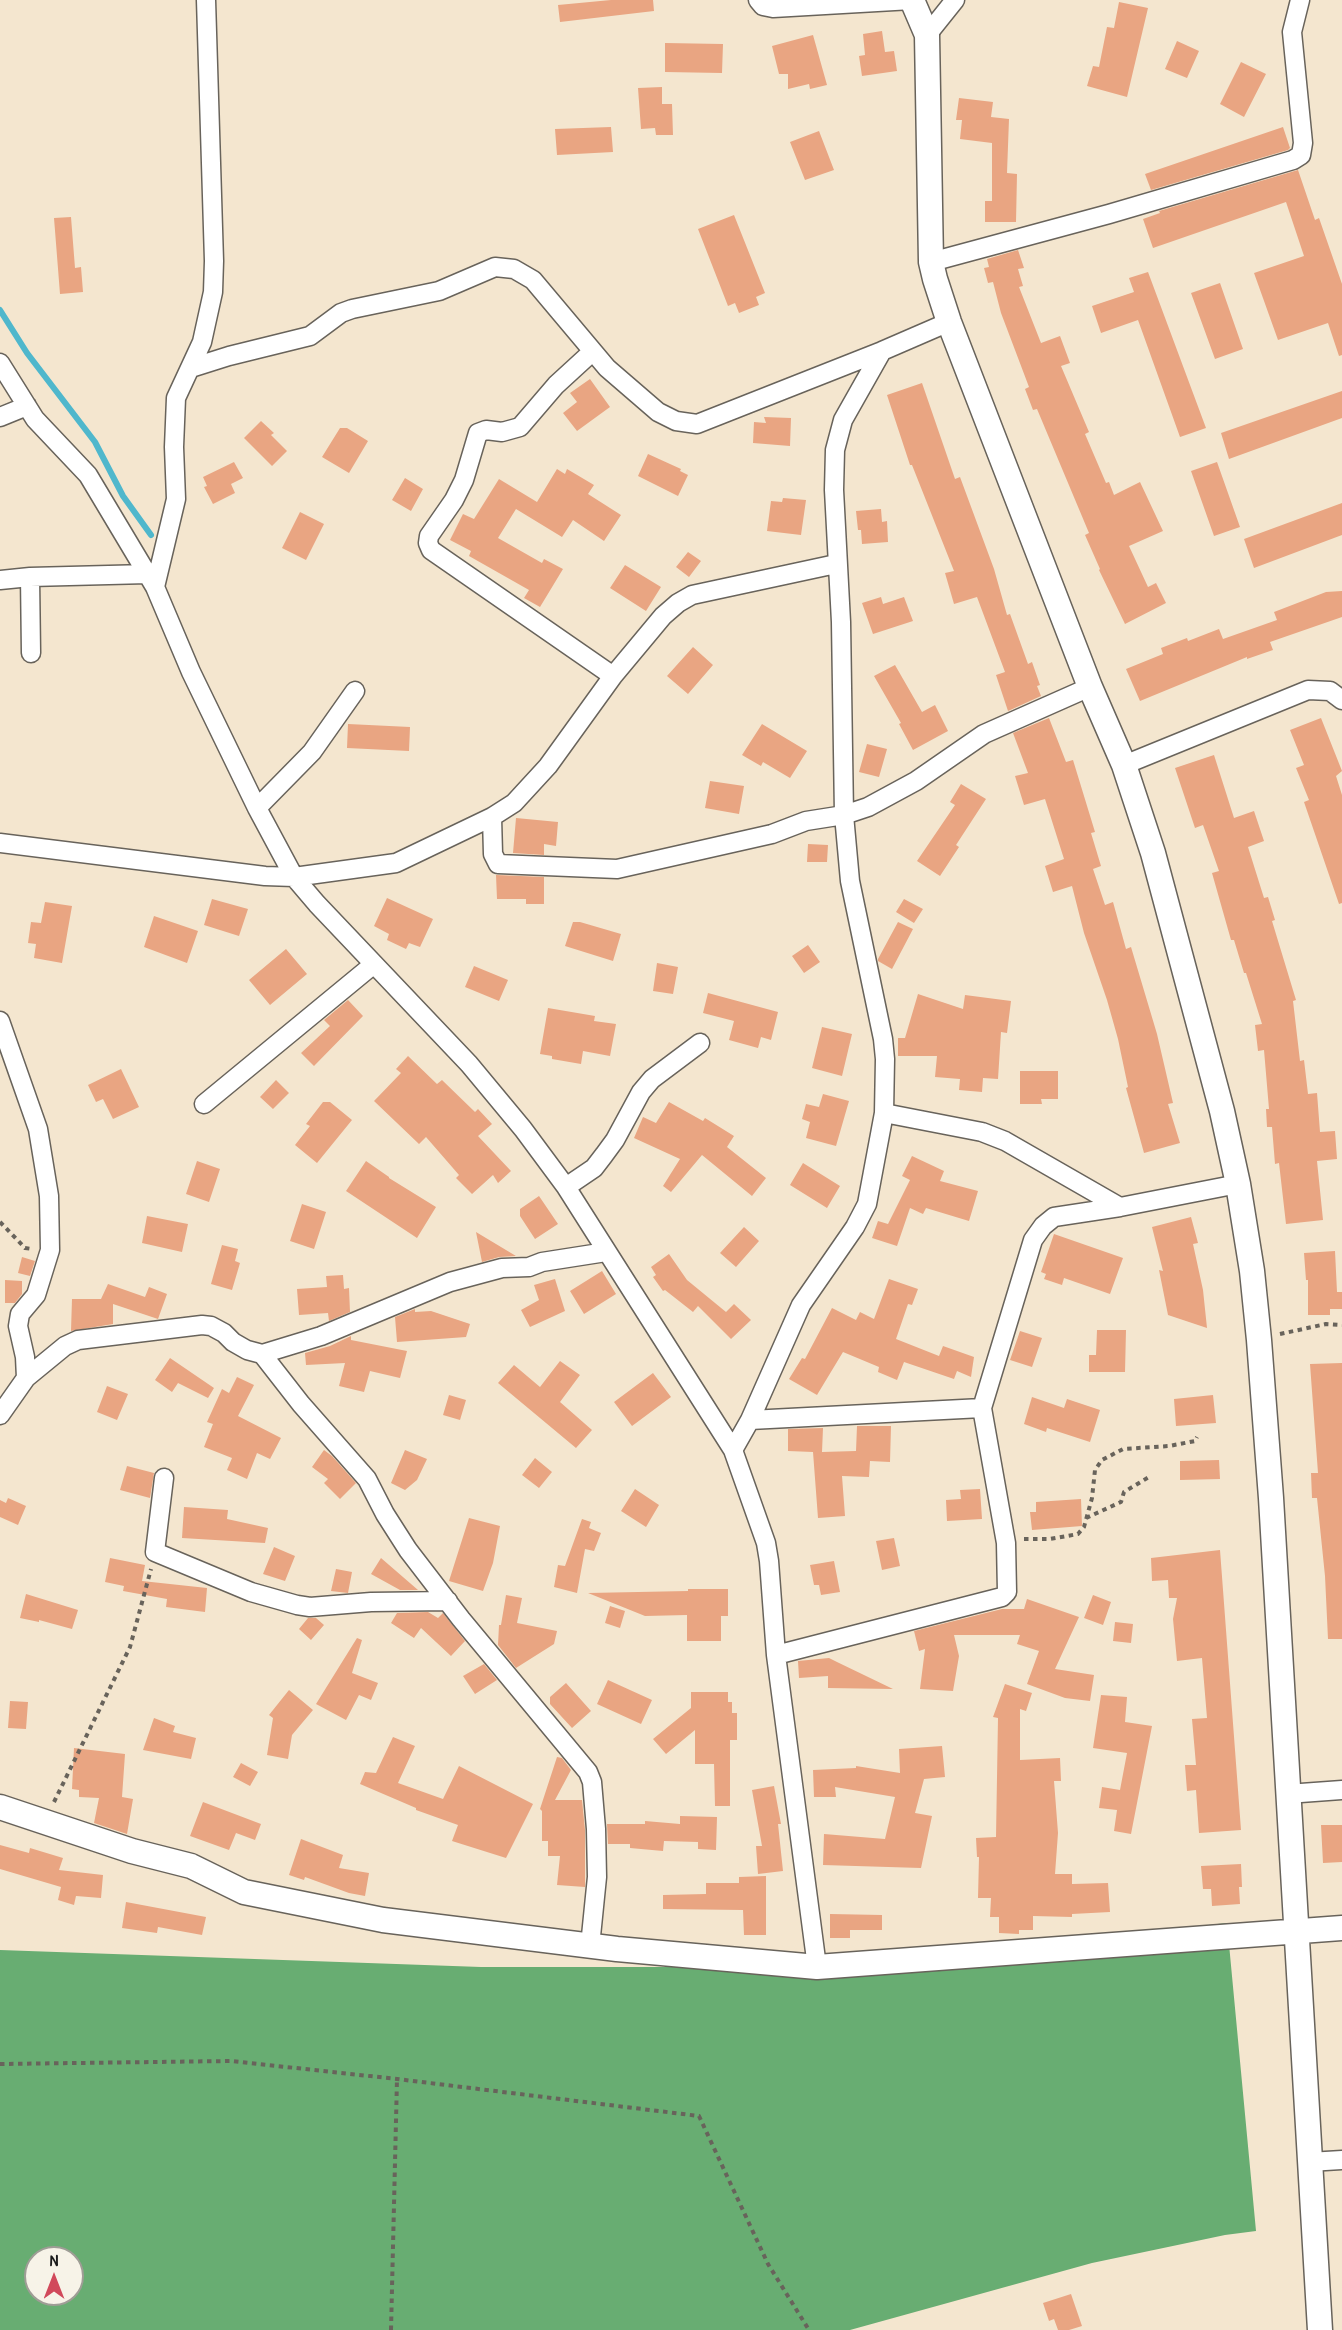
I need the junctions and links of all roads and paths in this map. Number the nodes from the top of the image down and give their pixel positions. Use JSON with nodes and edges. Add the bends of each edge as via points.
{"nodes":[{"id":1,"x":206,"y":0,"type":"edge"},
{"id":2,"x":758,"y":0,"type":"edge"},
{"id":3,"x":912,"y":0,"type":"edge"},
{"id":4,"x":954,"y":0,"type":"edge"},
{"id":5,"x":1300,"y":0,"type":"edge"},
{"id":6,"x":927,"y":35,"type":"junction"},
{"id":7,"x":931,"y":262,"type":"junction"},
{"id":8,"x":949,"y":322,"type":"junction"},
{"id":9,"x":882,"y":351,"type":"junction"},
{"id":10,"x":592,"y":352,"type":"junction"},
{"id":11,"x":0,"y":363,"type":"edge"},
{"id":12,"x":191,"y":368,"type":"junction"},
{"id":13,"x":27,"y":406,"type":"junction"},
{"id":14,"x":0,"y":417,"type":"edge"},
{"id":15,"x":836,"y":564,"type":"junction"},
{"id":16,"x":30,"y":577,"type":"junction"},
{"id":17,"x":0,"y":580,"type":"edge"},
{"id":18,"x":151,"y":580,"type":"junction"},
{"id":19,"x":31,"y":653,"type":"dead end"},
{"id":20,"x":613,"y":676,"type":"junction"},
{"id":21,"x":1090,"y":687,"type":"junction"},
{"id":22,"x":355,"y":691,"type":"dead end"},
{"id":23,"x":1342,"y":700,"type":"edge"},
{"id":24,"x":1124,"y":765,"type":"junction"},
{"id":25,"x":257,"y":808,"type":"junction"},
{"id":26,"x":844,"y":816,"type":"junction"},
{"id":27,"x":492,"y":817,"type":"junction"},
{"id":28,"x":0,"y":843,"type":"edge"},
{"id":29,"x":294,"y":877,"type":"junction"},
{"id":30,"x":374,"y":964,"type":"junction"},
{"id":31,"x":0,"y":1021,"type":"edge"},
{"id":32,"x":700,"y":1043,"type":"dead end"},
{"id":33,"x":204,"y":1104,"type":"dead end"},
{"id":34,"x":884,"y":1113,"type":"junction"},
{"id":35,"x":1238,"y":1184,"type":"junction"},
{"id":36,"x":566,"y":1187,"type":"junction"},
{"id":37,"x":1120,"y":1207,"type":"junction"},
{"id":38,"x":0,"y":1222,"type":"edge"},
{"id":39,"x":50,"y":1250,"type":"junction"},
{"id":40,"x":606,"y":1252,"type":"junction"},
{"id":41,"x":1342,"y":1325,"type":"edge"},
{"id":42,"x":1259,"y":1340,"type":"junction"},
{"id":43,"x":262,"y":1354,"type":"junction"},
{"id":44,"x":26,"y":1378,"type":"junction"},
{"id":45,"x":982,"y":1408,"type":"junction"},
{"id":46,"x":0,"y":1415,"type":"edge"},
{"id":47,"x":750,"y":1420,"type":"junction"},
{"id":48,"x":1197,"y":1437,"type":"dead end"},
{"id":49,"x":733,"y":1450,"type":"junction"},
{"id":50,"x":1149,"y":1477,"type":"dead end"},
{"id":51,"x":164,"y":1478,"type":"dead end"},
{"id":52,"x":1086,"y":1519,"type":"junction"},
{"id":53,"x":1006,"y":1543,"type":"junction"},
{"id":54,"x":155,"y":1552,"type":"junction"},
{"id":55,"x":448,"y":1601,"type":"junction"},
{"id":56,"x":776,"y":1655,"type":"junction"},
{"id":57,"x":1342,"y":1790,"type":"edge"},
{"id":58,"x":1287,"y":1794,"type":"junction"},
{"id":59,"x":0,"y":1807,"type":"edge"},
{"id":60,"x":45,"y":1822,"type":"junction"},
{"id":61,"x":1342,"y":1928,"type":"edge"},
{"id":62,"x":1298,"y":1931,"type":"junction"},
{"id":63,"x":590,"y":1946,"type":"junction"},
{"id":64,"x":817,"y":1967,"type":"junction"},
{"id":65,"x":0,"y":2064,"type":"edge"},
{"id":66,"x":397,"y":2079,"type":"junction"},
{"id":67,"x":1342,"y":2160,"type":"edge"},
{"id":68,"x":1309,"y":2162,"type":"junction"},
{"id":69,"x":391,"y":2330,"type":"edge"},
{"id":70,"x":809,"y":2330,"type":"edge"},
{"id":71,"x":1320,"y":2330,"type":"edge"}],
"edges":[{"from":1,"to":12,"type":"street","via":[[214,261],[209,314]]},
{"from":2,"to":3,"type":"street","via":[[773,8]]},
{"from":3,"to":6,"type":"street"},
{"from":4,"to":6,"type":"street"},
{"from":5,"to":7,"type":"street","via":[[1292,32],[1303,143],[1301,154],[1293,160]]},
{"from":6,"to":7,"type":"street"},
{"from":7,"to":8,"type":"street"},
{"from":8,"to":9,"type":"street"},
{"from":8,"to":21,"type":"street"},
{"from":9,"to":10,"type":"street","via":[[696,424],[675,421],[658,412]]},
{"from":9,"to":15,"type":"street","via":[[843,420],[835,450]]},
{"from":10,"to":12,"type":"street","via":[[533,280],[514,269],[495,267],[439,291],[341,313],[310,336]]},
{"from":10,"to":20,"type":"street","via":[[556,385],[520,427],[478,433],[464,480],[428,543],[432,550]]},
{"from":11,"to":13,"type":"street"},
{"from":12,"to":18,"type":"street","via":[[176,398],[176,499]]},
{"from":13,"to":14,"type":"street"},
{"from":13,"to":18,"type":"street","via":[[88,475]]},
{"from":15,"to":20,"type":"street","via":[[692,595],[663,616]]},
{"from":15,"to":26,"type":"street","via":[[841,622]]},
{"from":16,"to":17,"type":"street"},
{"from":16,"to":18,"type":"street"},
{"from":16,"to":19,"type":"street"},
{"from":18,"to":25,"type":"street"},
{"from":20,"to":27,"type":"street","via":[[548,766],[514,803]]},
{"from":21,"to":24,"type":"street"},
{"from":21,"to":26,"type":"street","via":[[984,734],[886,799]]},
{"from":22,"to":25,"type":"street","via":[[312,752]]},
{"from":23,"to":24,"type":"street","via":[[1330,691],[1308,690]]},
{"from":24,"to":35,"type":"street","via":[[1159,875]]},
{"from":25,"to":29,"type":"street"},
{"from":26,"to":27,"type":"street","via":[[813,820],[772,834],[617,868],[498,864],[493,854]]},
{"from":26,"to":34,"type":"street","via":[[850,881],[883,1039]]},
{"from":27,"to":29,"type":"street","via":[[396,863]]},
{"from":28,"to":29,"type":"street"},
{"from":29,"to":30,"type":"street"},
{"from":30,"to":33,"type":"street"},
{"from":30,"to":36,"type":"street","via":[[469,1064]]},
{"from":31,"to":39,"type":"street","via":[[38,1128],[49,1196]]},
{"from":32,"to":36,"type":"street","via":[[652,1079],[594,1168]]},
{"from":34,"to":37,"type":"street","via":[[982,1132],[1005,1141]]},
{"from":34,"to":47,"type":"street","via":[[867,1204],[801,1305]]},
{"from":35,"to":37,"type":"street"},
{"from":35,"to":42,"type":"street"},
{"from":36,"to":40,"type":"street"},
{"from":37,"to":45,"type":"street","via":[[1054,1217],[1033,1240]]},
{"from":38,"to":39,"type":"path","via":[[25,1248]]},
{"from":39,"to":44,"type":"street","via":[[36,1295],[21,1314],[18,1326]]},
{"from":40,"to":43,"type":"street","via":[[529,1267],[502,1268],[450,1282],[321,1336]]},
{"from":40,"to":49,"type":"street"},
{"from":41,"to":42,"type":"path","via":[[1326,1324]]},
{"from":42,"to":58,"type":"street"},
{"from":43,"to":44,"type":"street","via":[[240,1346],[211,1326],[202,1325],[78,1340]]},
{"from":43,"to":55,"type":"street","via":[[367,1479],[408,1550]]},
{"from":44,"to":46,"type":"street"},
{"from":45,"to":47,"type":"street"},
{"from":45,"to":53,"type":"street"},
{"from":47,"to":49,"type":"street"},
{"from":48,"to":52,"type":"path","via":[[1195,1441],[1169,1446],[1123,1449],[1102,1460],[1095,1470]]},
{"from":49,"to":56,"type":"street","via":[[766,1543]]},
{"from":50,"to":52,"type":"path","via":[[1124,1492],[1121,1502]]},
{"from":51,"to":54,"type":"street"},
{"from":52,"to":53,"type":"path","via":[[1078,1534]]},
{"from":53,"to":56,"type":"street","via":[[1008,1584],[1002,1598]]},
{"from":54,"to":55,"type":"street","via":[[251,1592],[297,1605]]},
{"from":54,"to":60,"type":"path","via":[[130,1647]]},
{"from":55,"to":63,"type":"street","via":[[591,1776],[597,1877]]},
{"from":56,"to":64,"type":"street"},
{"from":57,"to":58,"type":"street"},
{"from":58,"to":62,"type":"street"},
{"from":59,"to":60,"type":"street"},
{"from":60,"to":63,"type":"street","via":[[191,1866],[244,1892],[383,1920]]},
{"from":61,"to":62,"type":"street"},
{"from":62,"to":64,"type":"street"},
{"from":62,"to":68,"type":"street"},
{"from":63,"to":64,"type":"street"},
{"from":65,"to":66,"type":"path","via":[[231,2061]]},
{"from":66,"to":69,"type":"path"},
{"from":66,"to":70,"type":"path","via":[[699,2116],[768,2264]]},
{"from":67,"to":68,"type":"street"},
{"from":68,"to":71,"type":"street"}]}
